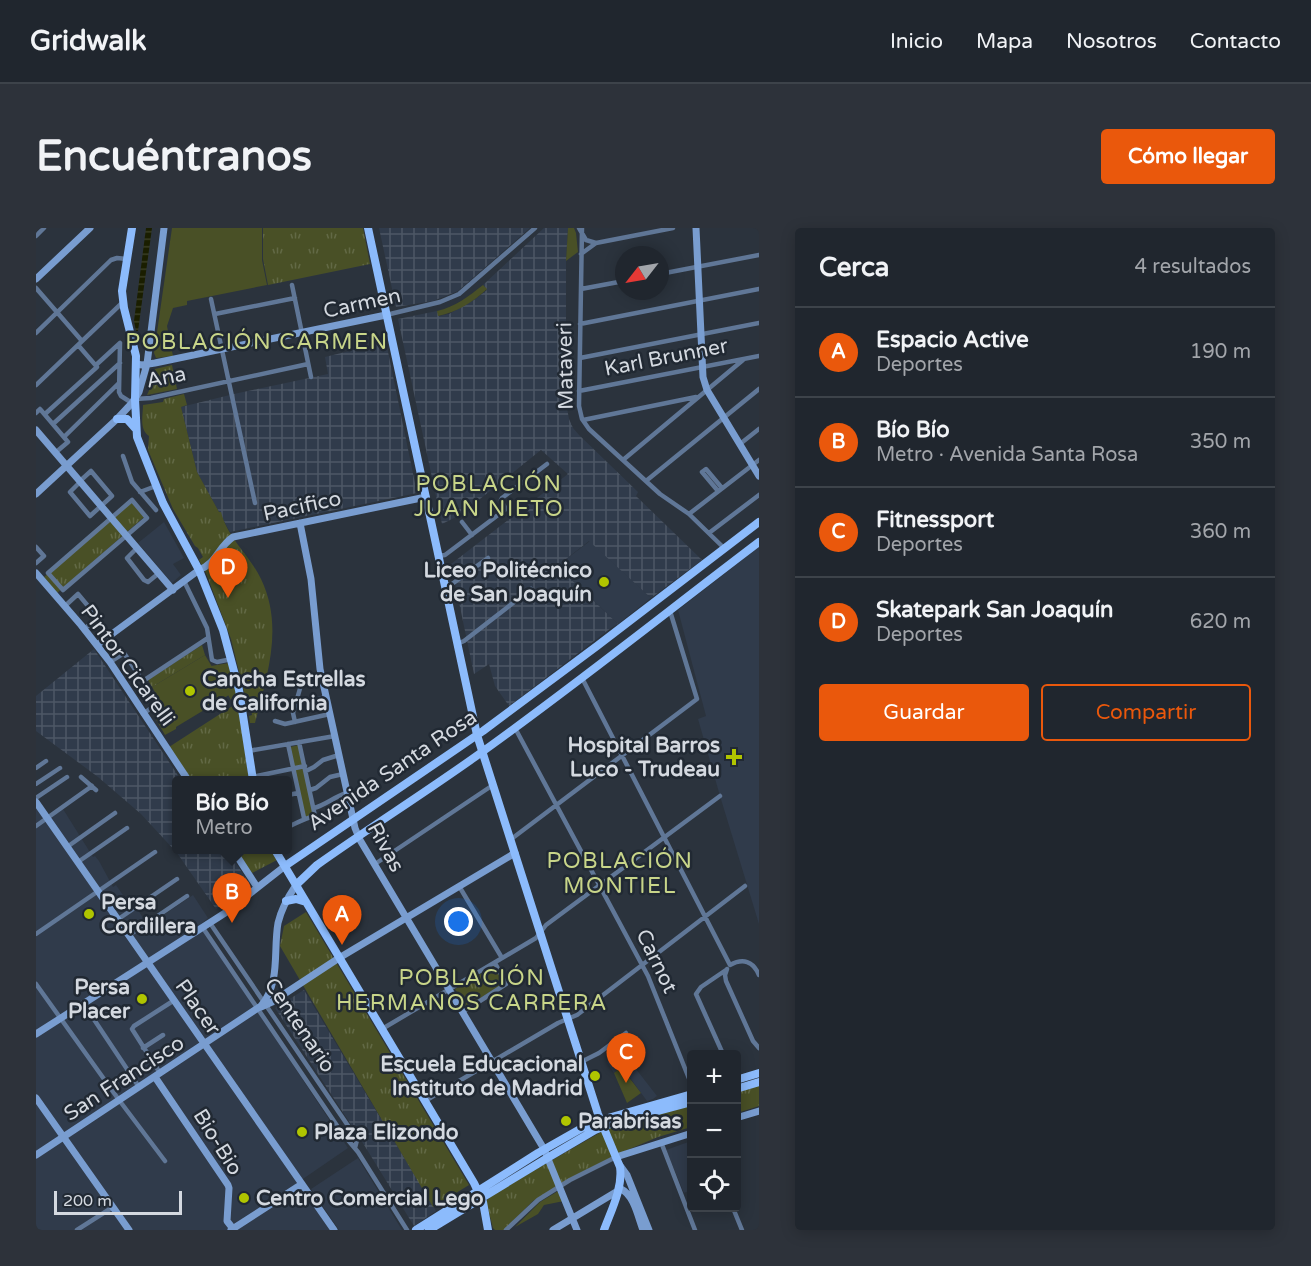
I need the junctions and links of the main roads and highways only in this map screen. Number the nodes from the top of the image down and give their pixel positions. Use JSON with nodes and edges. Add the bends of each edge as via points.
{"nodes":[{"id":1,"x":132,"y":228,"type":"edge"},
{"id":2,"x":368,"y":228,"type":"edge"},
{"id":3,"x":117,"y":419,"type":"road end"},
{"id":4,"x":136,"y":430,"type":"junction"},
{"id":5,"x":759,"y":522,"type":"edge"},
{"id":6,"x":759,"y":542,"type":"edge"},
{"id":7,"x":477,"y":735,"type":"junction"},
{"id":8,"x":482,"y":752,"type":"junction"},
{"id":9,"x":252,"y":776,"type":"edge"},
{"id":10,"x":278,"y":854,"type":"edge"},
{"id":11,"x":287,"y":870,"type":"junction"},
{"id":12,"x":304,"y":875,"type":"junction"},
{"id":13,"x":296,"y":885,"type":"junction"},
{"id":14,"x":286,"y":901,"type":"road end"},
{"id":15,"x":306,"y":902,"type":"junction"},
{"id":16,"x":759,"y":1073,"type":"edge"},
{"id":17,"x":741,"y":1078,"type":"edge"},
{"id":18,"x":759,"y":1082,"type":"edge"},
{"id":19,"x":741,"y":1087,"type":"edge"},
{"id":20,"x":687,"y":1096,"type":"edge"},
{"id":21,"x":687,"y":1103,"type":"edge"},
{"id":22,"x":602,"y":1123,"type":"junction"},
{"id":23,"x":480,"y":1194,"type":"junction"},
{"id":24,"x":468,"y":1206,"type":"junction"},
{"id":25,"x":486,"y":1217,"type":"junction"},
{"id":26,"x":416,"y":1230,"type":"edge"},
{"id":27,"x":429,"y":1230,"type":"edge"},
{"id":28,"x":488,"y":1230,"type":"edge"},
{"id":29,"x":604,"y":1230,"type":"edge"}],
"edges":[{"from":1,"to":4,"type":"main road","via":[[123,302],[136,364]]},
{"from":2,"to":7,"type":"main road"},
{"from":3,"to":4,"type":"main road","via":[[129,420]]},
{"from":4,"to":9,"type":"main road","via":[[166,510],[216,609],[239,690]]},
{"from":5,"to":7,"type":"main road","name":"Avenida Santa Rosa"},
{"from":6,"to":8,"type":"main road","name":"Avenida Santa Rosa"},
{"from":7,"to":8,"type":"main road"},
{"from":7,"to":11,"type":"main road","name":"Avenida Santa Rosa"},
{"from":8,"to":12,"type":"main road","name":"Avenida Santa Rosa"},
{"from":8,"to":22,"type":"main road"},
{"from":10,"to":11,"type":"main road"},
{"from":11,"to":12,"type":"main road","via":[[297,877]]},
{"from":11,"to":13,"type":"main road"},
{"from":12,"to":13,"type":"main road","name":"Avenida Santa Rosa"},
{"from":13,"to":15,"type":"main road"},
{"from":14,"to":15,"type":"main road"},
{"from":15,"to":23,"type":"main road"},
{"from":16,"to":17,"type":"main road"},
{"from":18,"to":19,"type":"main road"},
{"from":20,"to":22,"type":"main road"},
{"from":21,"to":22,"type":"main road"},
{"from":22,"to":23,"type":"main road"},
{"from":22,"to":29,"type":"main road","via":[[621,1175]]},
{"from":23,"to":24,"type":"main road"},
{"from":23,"to":25,"type":"main road"},
{"from":23,"to":26,"type":"main road"},
{"from":24,"to":25,"type":"main road"},
{"from":24,"to":27,"type":"main road"},
{"from":25,"to":28,"type":"main road"}]}
